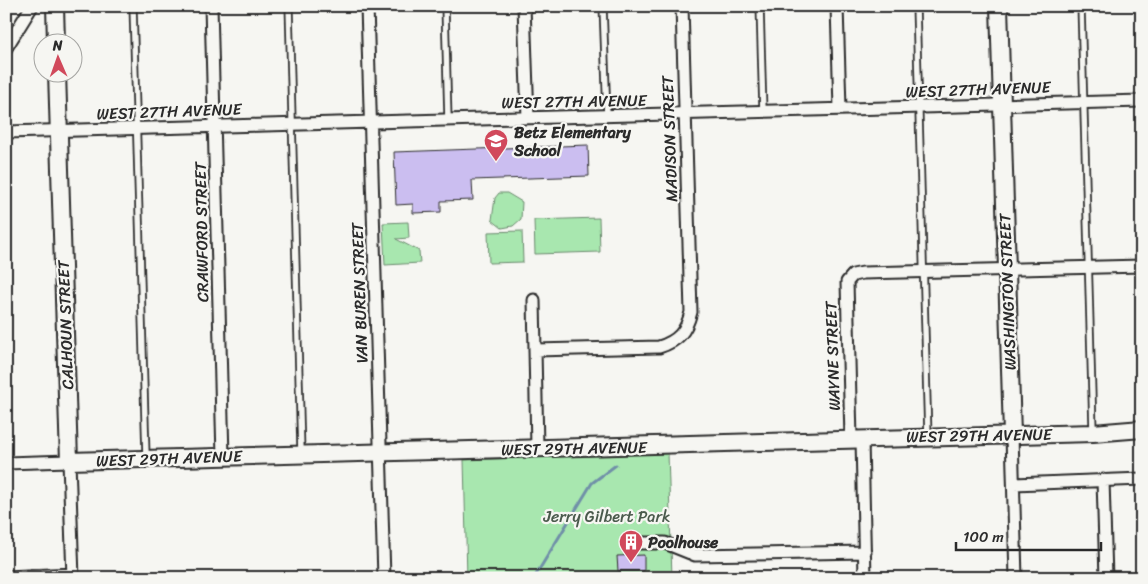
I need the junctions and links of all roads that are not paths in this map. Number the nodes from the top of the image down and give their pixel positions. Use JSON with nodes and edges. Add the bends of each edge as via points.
{"nodes":[{"id":1,"x":32,"y":6,"type":"edge"},
{"id":2,"x":55,"y":6,"type":"edge"},
{"id":3,"x":133,"y":6,"type":"edge"},
{"id":4,"x":211,"y":6,"type":"edge"},
{"id":5,"x":289,"y":6,"type":"edge"},
{"id":6,"x":367,"y":6,"type":"edge"},
{"id":7,"x":446,"y":6,"type":"edge"},
{"id":8,"x":524,"y":6,"type":"edge"},
{"id":9,"x":604,"y":6,"type":"edge"},
{"id":10,"x":682,"y":6,"type":"edge"},
{"id":11,"x":760,"y":6,"type":"edge"},
{"id":12,"x":837,"y":6,"type":"edge"},
{"id":13,"x":916,"y":6,"type":"edge"},
{"id":14,"x":999,"y":6,"type":"edge"},
{"id":15,"x":1081,"y":6,"type":"edge"},
{"id":16,"x":56,"y":32,"type":"edge"},
{"id":17,"x":6,"y":48,"type":"edge"},
{"id":18,"x":57,"y":82,"type":"edge"},
{"id":19,"x":1142,"y":101,"type":"edge"},
{"id":20,"x":1084,"y":103,"type":"junction"},
{"id":21,"x":1002,"y":105,"type":"junction"},
{"id":22,"x":920,"y":108,"type":"junction"},
{"id":23,"x":840,"y":109,"type":"junction"},
{"id":24,"x":763,"y":112,"type":"junction"},
{"id":25,"x":685,"y":114,"type":"junction"},
{"id":26,"x":607,"y":116,"type":"junction"},
{"id":27,"x":528,"y":118,"type":"junction"},
{"id":28,"x":448,"y":120,"type":"junction"},
{"id":29,"x":370,"y":122,"type":"junction"},
{"id":30,"x":292,"y":124,"type":"junction"},
{"id":31,"x":214,"y":126,"type":"junction"},
{"id":32,"x":136,"y":128,"type":"junction"},
{"id":33,"x":59,"y":131,"type":"junction"},
{"id":34,"x":6,"y":132,"type":"edge"},
{"id":35,"x":1142,"y":266,"type":"edge"},
{"id":36,"x":1088,"y":267,"type":"junction"},
{"id":37,"x":1007,"y":270,"type":"junction"},
{"id":38,"x":923,"y":273,"type":"junction"},
{"id":39,"x":534,"y":300,"type":"dead end"},
{"id":40,"x":535,"y":350,"type":"junction"},
{"id":41,"x":1142,"y":428,"type":"edge"},
{"id":42,"x":1093,"y":432,"type":"junction"},
{"id":43,"x":1012,"y":435,"type":"junction"},
{"id":44,"x":928,"y":436,"type":"junction"},
{"id":45,"x":856,"y":439,"type":"junction"},
{"id":46,"x":537,"y":448,"type":"junction"},
{"id":47,"x":381,"y":453,"type":"junction"},
{"id":48,"x":302,"y":454,"type":"junction"},
{"id":49,"x":223,"y":457,"type":"junction"},
{"id":50,"x":146,"y":459,"type":"junction"},
{"id":51,"x":69,"y":461,"type":"junction"},
{"id":52,"x":6,"y":464,"type":"edge"},
{"id":53,"x":1142,"y":479,"type":"edge"},
{"id":54,"x":1103,"y":480,"type":"junction"},
{"id":55,"x":1014,"y":484,"type":"junction"},
{"id":56,"x":634,"y":543,"type":"dead end"},
{"id":57,"x":865,"y":552,"type":"junction"},
{"id":58,"x":73,"y":576,"type":"edge"},
{"id":59,"x":6,"y":577,"type":"edge"},
{"id":60,"x":384,"y":578,"type":"edge"},
{"id":61,"x":865,"y":578,"type":"edge"},
{"id":62,"x":1016,"y":578,"type":"edge"},
{"id":63,"x":1106,"y":578,"type":"edge"}],
"edges":[{"from":1,"to":17,"type":"street"},
{"from":2,"to":16,"type":"street"},
{"from":3,"to":32,"type":"lane"},
{"from":4,"to":31,"type":"street","name":"CRAWFORD STREET"},
{"from":5,"to":30,"type":"lane"},
{"from":6,"to":29,"type":"street","name":"VAN BUREN STREET"},
{"from":7,"to":28,"type":"lane"},
{"from":8,"to":27,"type":"street"},
{"from":9,"to":26,"type":"lane"},
{"from":10,"to":25,"type":"street","name":"MADISON STREET"},
{"from":11,"to":24,"type":"lane"},
{"from":12,"to":23,"type":"street"},
{"from":13,"to":22,"type":"lane"},
{"from":14,"to":21,"type":"street","name":"WASHINGTON STREET"},
{"from":15,"to":20,"type":"lane"},
{"from":18,"to":33,"type":"street","name":"CALHOUN STREET"},
{"from":19,"to":20,"type":"street","name":"WEST 27TH AVENUE"},
{"from":20,"to":21,"type":"street","name":"WEST 27TH AVENUE"},
{"from":20,"to":36,"type":"lane"},
{"from":21,"to":22,"type":"street","name":"WEST 27TH AVENUE"},
{"from":21,"to":37,"type":"street","name":"WASHINGTON STREET"},
{"from":22,"to":23,"type":"street","name":"WEST 27TH AVENUE"},
{"from":22,"to":38,"type":"lane"},
{"from":23,"to":24,"type":"street","name":"WEST 27TH AVENUE"},
{"from":24,"to":25,"type":"street","name":"WEST 27TH AVENUE"},
{"from":25,"to":26,"type":"street","name":"WEST 27TH AVENUE"},
{"from":25,"to":40,"type":"street","name":"MADISON STREET","via":[[691,312],[682,334],[673,342],[659,347]]},
{"from":26,"to":27,"type":"street","name":"WEST 27TH AVENUE"},
{"from":27,"to":28,"type":"street","name":"WEST 27TH AVENUE"},
{"from":28,"to":29,"type":"street","name":"WEST 27TH AVENUE"},
{"from":29,"to":30,"type":"street","name":"WEST 27TH AVENUE"},
{"from":29,"to":47,"type":"street","name":"VAN BUREN STREET"},
{"from":30,"to":31,"type":"street","name":"WEST 27TH AVENUE"},
{"from":30,"to":48,"type":"lane"},
{"from":31,"to":32,"type":"street","name":"WEST 27TH AVENUE"},
{"from":31,"to":49,"type":"street","name":"CRAWFORD STREET"},
{"from":32,"to":33,"type":"street","name":"WEST 27TH AVENUE"},
{"from":32,"to":50,"type":"lane"},
{"from":33,"to":34,"type":"street","name":"WEST 27TH AVENUE"},
{"from":33,"to":51,"type":"street","name":"CALHOUN STREET"},
{"from":35,"to":36,"type":"street"},
{"from":36,"to":37,"type":"street"},
{"from":36,"to":42,"type":"lane"},
{"from":37,"to":38,"type":"street"},
{"from":37,"to":43,"type":"street","name":"WASHINGTON STREET"},
{"from":38,"to":44,"type":"lane"},
{"from":38,"to":45,"type":"street","name":"WAYNE STREET","via":[[853,275],[847,282],[846,313]]},
{"from":39,"to":40,"type":"street"},
{"from":40,"to":46,"type":"street"},
{"from":41,"to":42,"type":"street","name":"WEST 29TH AVENUE"},
{"from":42,"to":43,"type":"street","name":"WEST 29TH AVENUE"},
{"from":43,"to":44,"type":"street","name":"WEST 29TH AVENUE"},
{"from":43,"to":55,"type":"street","name":"WASHINGTON STREET"},
{"from":44,"to":45,"type":"street","name":"WEST 29TH AVENUE"},
{"from":45,"to":46,"type":"street","name":"WEST 29TH AVENUE"},
{"from":45,"to":57,"type":"street","name":"WAYNE STREET"},
{"from":46,"to":47,"type":"street","name":"WEST 29TH AVENUE"},
{"from":47,"to":48,"type":"street","name":"WEST 29TH AVENUE"},
{"from":47,"to":60,"type":"street","name":"VAN BUREN STREET"},
{"from":48,"to":49,"type":"street","name":"WEST 29TH AVENUE"},
{"from":49,"to":50,"type":"street","name":"WEST 29TH AVENUE"},
{"from":50,"to":51,"type":"street","name":"WEST 29TH AVENUE"},
{"from":51,"to":52,"type":"street","name":"WEST 29TH AVENUE"},
{"from":51,"to":58,"type":"street","name":"CALHOUN STREET"},
{"from":53,"to":54,"type":"street"},
{"from":54,"to":55,"type":"street"},
{"from":54,"to":63,"type":"street"},
{"from":55,"to":62,"type":"street","name":"WASHINGTON STREET"},
{"from":56,"to":57,"type":"street","via":[[665,544],[695,555]]},
{"from":57,"to":61,"type":"street","name":"WAYNE STREET"},
{"from":58,"to":59,"type":"street"}]}
